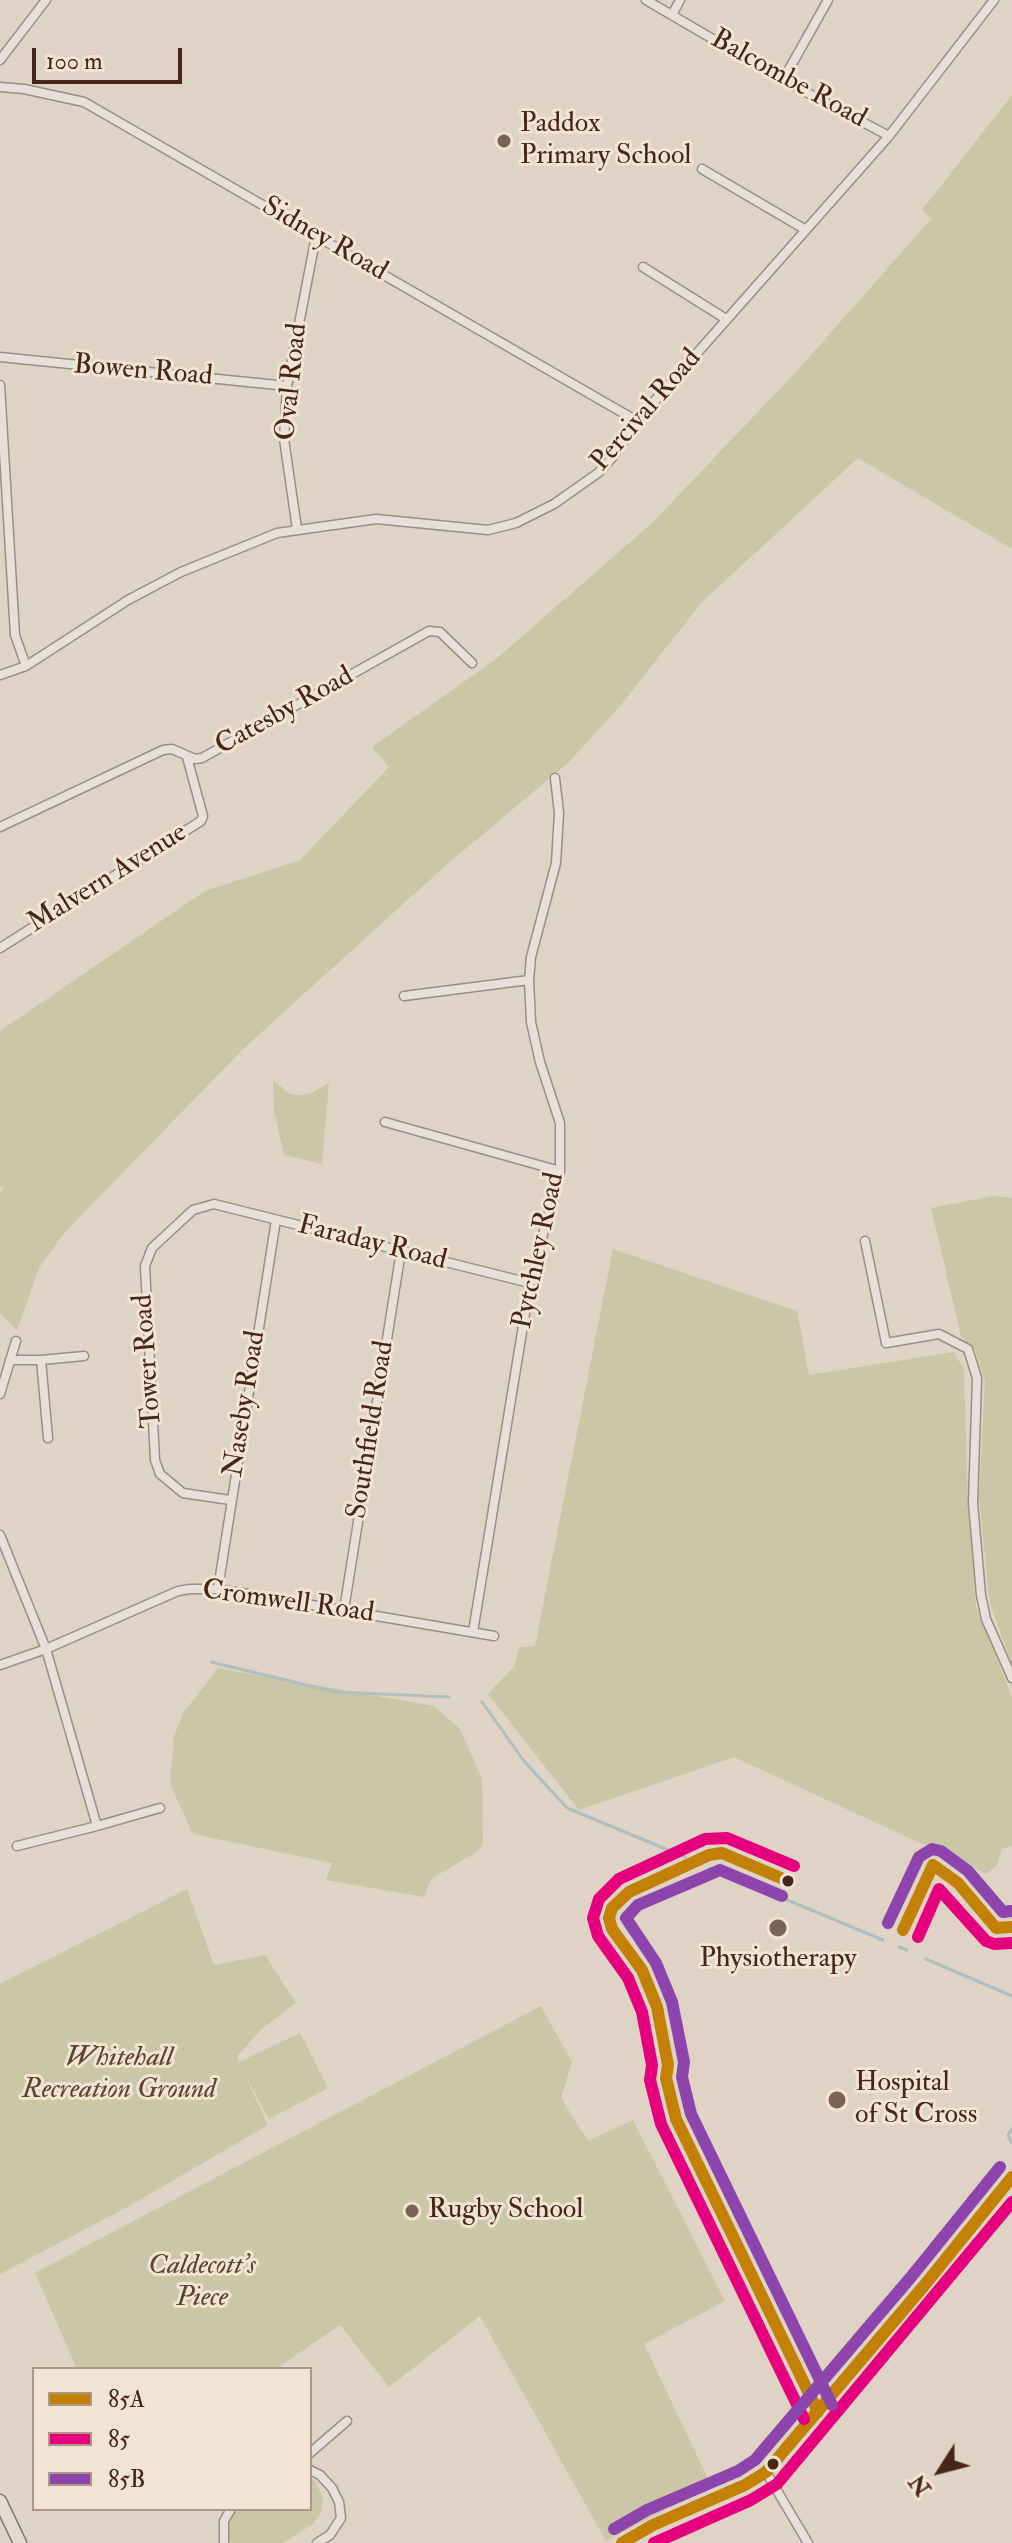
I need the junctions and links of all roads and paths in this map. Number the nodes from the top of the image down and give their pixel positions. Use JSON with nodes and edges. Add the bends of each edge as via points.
{"nodes":[{"id":1,"x":46,"y":0,"type":"edge"},
{"id":2,"x":646,"y":0,"type":"edge"},
{"id":3,"x":680,"y":0,"type":"edge"},
{"id":4,"x":828,"y":0,"type":"edge"},
{"id":5,"x":994,"y":0,"type":"edge"},
{"id":6,"x":672,"y":15,"type":"junction"},
{"id":7,"x":0,"y":60,"type":"edge"},
{"id":8,"x":783,"y":80,"type":"junction"},
{"id":9,"x":0,"y":87,"type":"edge"},
{"id":10,"x":889,"y":136,"type":"junction"},
{"id":11,"x":702,"y":169,"type":"dead end"},
{"id":12,"x":806,"y":230,"type":"junction"},
{"id":13,"x":316,"y":236,"type":"junction"},
{"id":14,"x":643,"y":267,"type":"dead end"},
{"id":15,"x":726,"y":319,"type":"junction"},
{"id":16,"x":0,"y":357,"type":"edge"},
{"id":17,"x":0,"y":385,"type":"edge"},
{"id":18,"x":287,"y":386,"type":"junction"},
{"id":19,"x":637,"y":421,"type":"junction"},
{"id":20,"x":297,"y":529,"type":"junction"},
{"id":21,"x":472,"y":663,"type":"dead end"},
{"id":22,"x":26,"y":666,"type":"junction"},
{"id":23,"x":0,"y":675,"type":"edge"},
{"id":24,"x":187,"y":757,"type":"junction"},
{"id":25,"x":555,"y":778,"type":"dead end"},
{"id":26,"x":0,"y":827,"type":"edge"},
{"id":27,"x":0,"y":948,"type":"edge"},
{"id":28,"x":529,"y":980,"type":"junction"},
{"id":29,"x":404,"y":996,"type":"dead end"},
{"id":30,"x":385,"y":1122,"type":"dead end"},
{"id":31,"x":560,"y":1171,"type":"junction"},
{"id":32,"x":214,"y":1204,"type":"joint"},
{"id":33,"x":276,"y":1220,"type":"junction"},
{"id":34,"x":865,"y":1241,"type":"dead end"},
{"id":35,"x":401,"y":1251,"type":"junction"},
{"id":36,"x":530,"y":1283,"type":"junction"},
{"id":37,"x":16,"y":1341,"type":"dead end"},
{"id":38,"x":84,"y":1356,"type":"dead end"},
{"id":39,"x":10,"y":1360,"type":"junction"},
{"id":40,"x":41,"y":1360,"type":"junction"},
{"id":41,"x":0,"y":1394,"type":"edge"},
{"id":42,"x":48,"y":1438,"type":"dead end"},
{"id":43,"x":230,"y":1500,"type":"junction"},
{"id":44,"x":0,"y":1535,"type":"edge"},
{"id":45,"x":218,"y":1589,"type":"junction"},
{"id":46,"x":344,"y":1610,"type":"junction"},
{"id":47,"x":473,"y":1632,"type":"junction"},
{"id":48,"x":494,"y":1636,"type":"dead end"},
{"id":49,"x":46,"y":1649,"type":"junction"},
{"id":50,"x":0,"y":1665,"type":"edge"},
{"id":51,"x":1012,"y":1678,"type":"edge"},
{"id":52,"x":160,"y":1808,"type":"dead end"},
{"id":53,"x":97,"y":1826,"type":"junction"},
{"id":54,"x":17,"y":1846,"type":"dead end"},
{"id":55,"x":1012,"y":2177,"type":"edge"},
{"id":56,"x":347,"y":2421,"type":"dead end"},
{"id":57,"x":312,"y":2451,"type":"edge"},
{"id":58,"x":312,"y":2471,"type":"edge"},
{"id":59,"x":766,"y":2472,"type":"junction"},
{"id":60,"x":0,"y":2501,"type":"edge"},
{"id":61,"x":230,"y":2511,"type":"edge"},
{"id":62,"x":20,"y":2543,"type":"edge"},
{"id":63,"x":224,"y":2543,"type":"edge"},
{"id":64,"x":317,"y":2543,"type":"edge"},
{"id":65,"x":622,"y":2543,"type":"edge"},
{"id":66,"x":808,"y":2543,"type":"edge"}],
"edges":[{"from":1,"to":7,"type":"street"},
{"from":2,"to":6,"type":"street","name":"Balcombe Road"},
{"from":3,"to":6,"type":"street"},
{"from":4,"to":8,"type":"street"},
{"from":5,"to":10,"type":"street","name":"Percival Road"},
{"from":6,"to":8,"type":"street","name":"Balcombe Road"},
{"from":8,"to":10,"type":"street","name":"Balcombe Road"},
{"from":9,"to":13,"type":"street","name":"Sidney Road","via":[[84,102]]},
{"from":10,"to":12,"type":"street","name":"Percival Road"},
{"from":11,"to":12,"type":"street"},
{"from":12,"to":15,"type":"street","name":"Percival Road"},
{"from":13,"to":18,"type":"street","name":"Oval Road"},
{"from":13,"to":19,"type":"street","name":"Sidney Road"},
{"from":14,"to":15,"type":"street"},
{"from":15,"to":19,"type":"street","name":"Percival Road"},
{"from":16,"to":18,"type":"street","name":"Bowen Road"},
{"from":17,"to":22,"type":"street","via":[[15,635]]},
{"from":18,"to":20,"type":"street","name":"Oval Road","via":[[284,439]]},
{"from":19,"to":20,"type":"street","name":"Percival Road","via":[[598,473],[516,523],[475,530],[376,519]]},
{"from":20,"to":22,"type":"street","name":"Percival Road","via":[[249,542],[181,572]]},
{"from":21,"to":24,"type":"street","name":"Catesby Road","via":[[440,632],[429,631],[209,754]]},
{"from":22,"to":23,"type":"street","name":"Percival Road"},
{"from":24,"to":26,"type":"street","name":"Catesby Road","via":[[163,750]]},
{"from":24,"to":27,"type":"street","name":"Malvern Avenue","via":[[201,821]]},
{"from":25,"to":28,"type":"street","name":"Pytchley Road","via":[[556,863]]},
{"from":28,"to":29,"type":"street"},
{"from":28,"to":31,"type":"street","name":"Pytchley Road","via":[[534,1035],[560,1123]]},
{"from":30,"to":31,"type":"street"},
{"from":31,"to":36,"type":"street","name":"Pytchley Road"},
{"from":32,"to":33,"type":"street","name":"Faraday Road"},
{"from":32,"to":43,"type":"street","name":"Tower Road","via":[[193,1210],[152,1248],[144,1279],[160,1474],[183,1493]]},
{"from":33,"to":35,"type":"street","name":"Faraday Road"},
{"from":33,"to":43,"type":"street","name":"Naseby Road"},
{"from":34,"to":51,"type":"street","via":[[886,1343],[939,1334],[968,1349],[977,1378],[973,1503],[981,1595]]},
{"from":35,"to":36,"type":"street","name":"Faraday Road"},
{"from":35,"to":46,"type":"street","name":"Southfield Road"},
{"from":36,"to":47,"type":"street","name":"Pytchley Road"},
{"from":37,"to":39,"type":"street"},
{"from":38,"to":40,"type":"street"},
{"from":39,"to":40,"type":"street"},
{"from":39,"to":41,"type":"street"},
{"from":40,"to":42,"type":"street"},
{"from":43,"to":45,"type":"street","name":"Naseby Road"},
{"from":44,"to":49,"type":"street"},
{"from":45,"to":46,"type":"street","name":"Cromwell Road"},
{"from":45,"to":49,"type":"street","name":"Cromwell Road","via":[[178,1591]]},
{"from":46,"to":47,"type":"street","name":"Cromwell Road"},
{"from":47,"to":48,"type":"street","name":"Cromwell Road"},
{"from":49,"to":50,"type":"street","name":"Cromwell Road"},
{"from":49,"to":53,"type":"street"},
{"from":52,"to":53,"type":"street"},
{"from":53,"to":54,"type":"street"},
{"from":55,"to":59,"type":"street"},
{"from":56,"to":57,"type":"street"},
{"from":58,"to":64,"type":"street","via":[[332,2488],[341,2518]]},
{"from":59,"to":65,"type":"street"},
{"from":59,"to":66,"type":"street"},
{"from":60,"to":62,"type":"highway"},
{"from":61,"to":63,"type":"street"}]}
